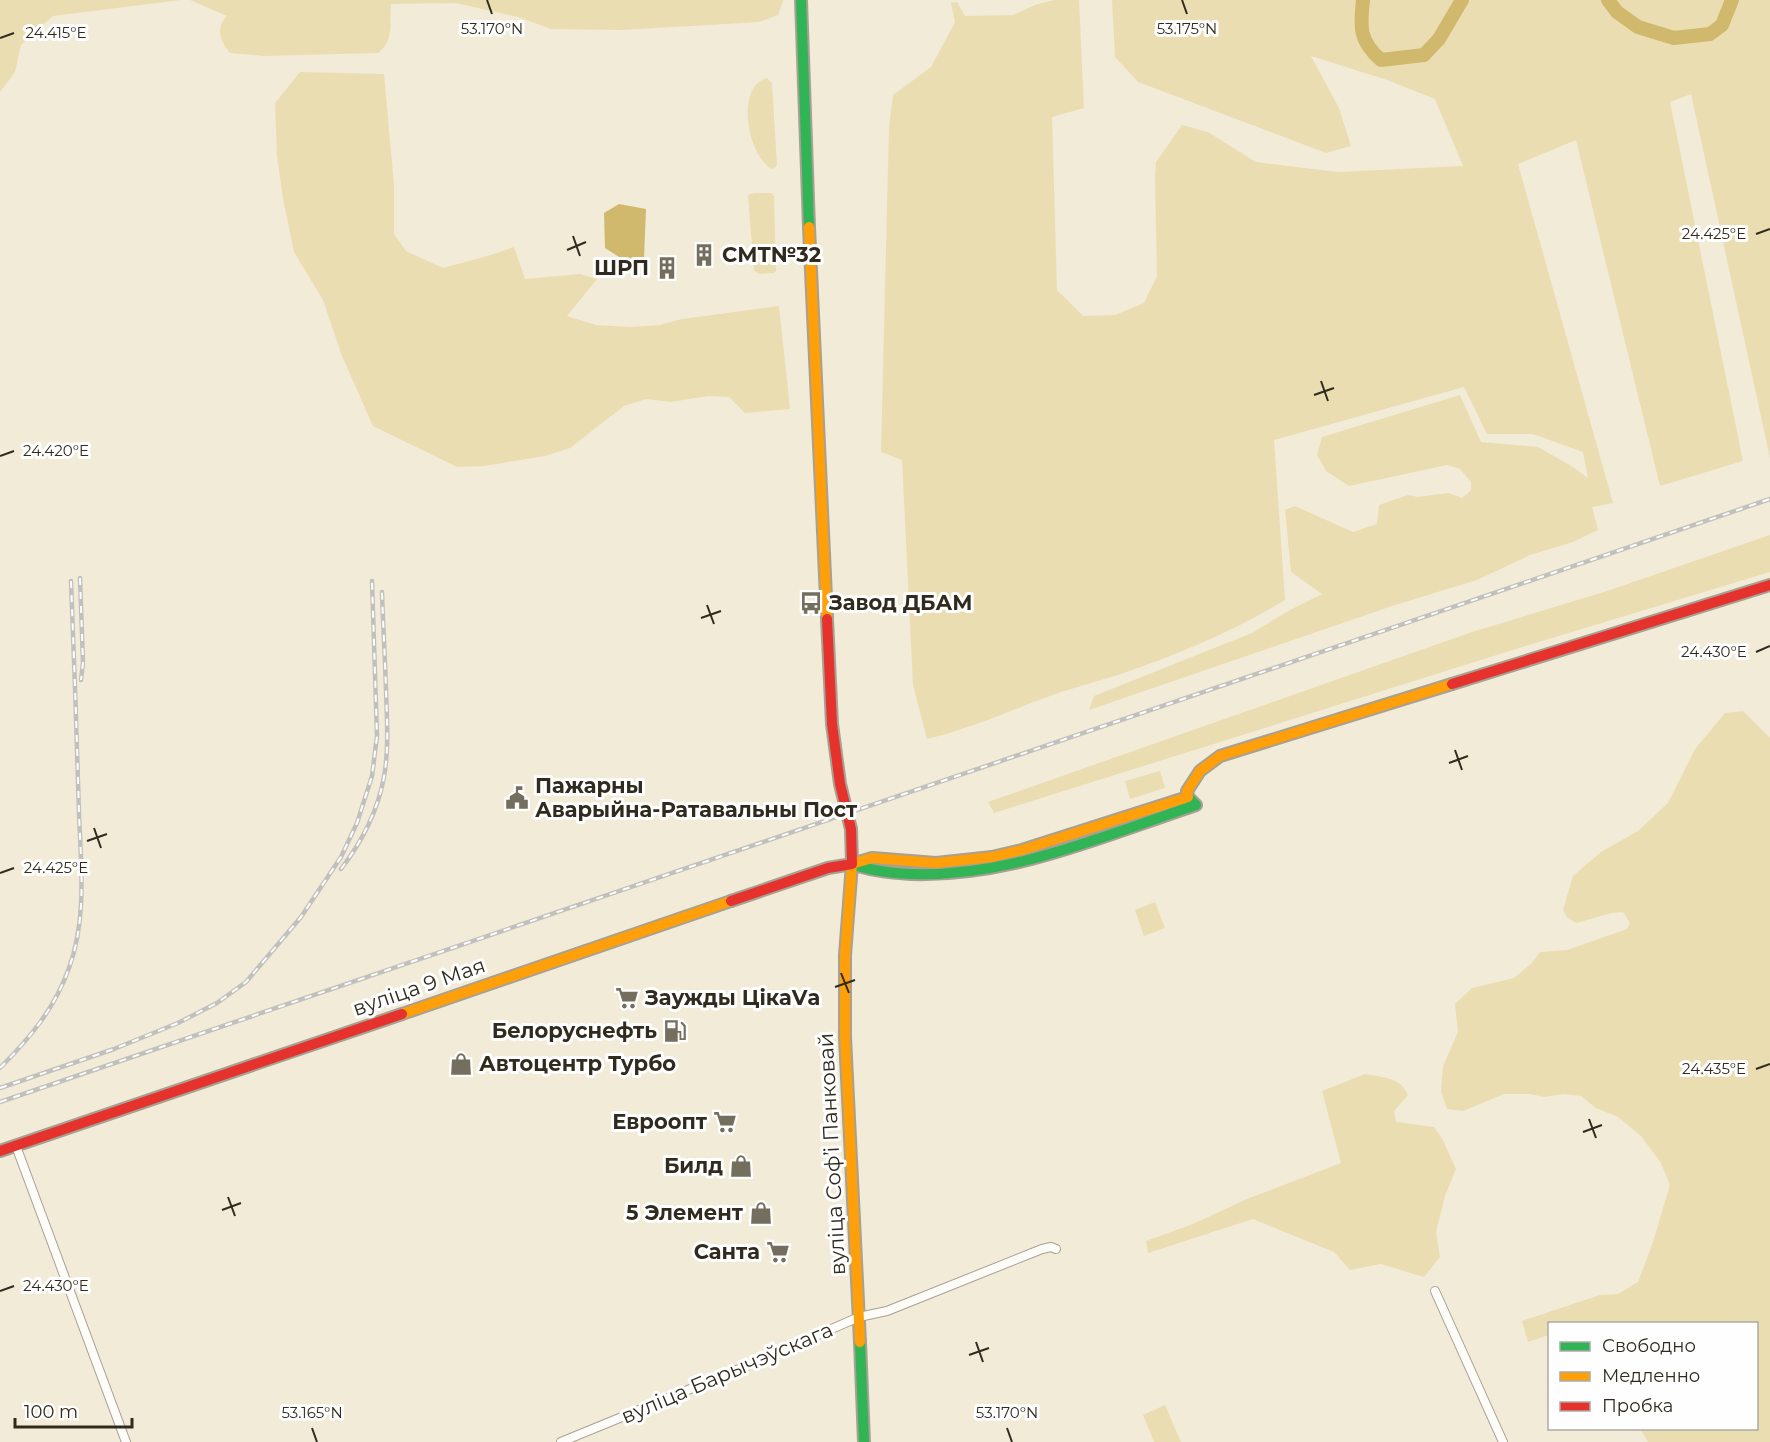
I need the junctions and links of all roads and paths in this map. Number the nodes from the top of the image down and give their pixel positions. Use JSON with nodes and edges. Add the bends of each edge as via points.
{"nodes":[{"id":1,"x":801,"y":0,"type":"edge"},
{"id":2,"x":1770,"y":585,"type":"edge"},
{"id":3,"x":852,"y":864,"type":"junction"},
{"id":4,"x":16,"y":1146,"type":"junction"},
{"id":5,"x":0,"y":1151,"type":"edge"},
{"id":6,"x":1056,"y":1249,"type":"dead end"},
{"id":7,"x":1435,"y":1292,"type":"dead end"},
{"id":8,"x":859,"y":1317,"type":"junction"},
{"id":9,"x":126,"y":1442,"type":"edge"},
{"id":10,"x":561,"y":1442,"type":"edge"},
{"id":11,"x":864,"y":1442,"type":"edge"},
{"id":12,"x":1503,"y":1442,"type":"edge"}],
"edges":[{"from":1,"to":3,"type":"main road","name":"вуліца Софʼі Панковай","via":[[831,712],[840,784],[851,829]]},
{"from":2,"to":3,"type":"main road","via":[[1220,756],[1196,776],[1187,791],[1192,801],[1026,861],[956,874],[912,874],[863,869]]},
{"from":3,"to":4,"type":"main road","name":"вуліца 9 Мая","via":[[828,868]]},
{"from":3,"to":8,"type":"main road","name":"вуліца Софʼі Панковай","via":[[845,955],[845,1036]]},
{"from":4,"to":5,"type":"main road","name":"вуліца 9 Мая"},
{"from":4,"to":9,"type":"street"},
{"from":6,"to":8,"type":"street","name":"вуліца Барычэўскага","via":[[1042,1249],[887,1311]]},
{"from":7,"to":12,"type":"street"},
{"from":8,"to":10,"type":"street","name":"вуліца Барычэўскага"},
{"from":8,"to":11,"type":"main road","name":"вуліца Софʼі Панковай"}]}
